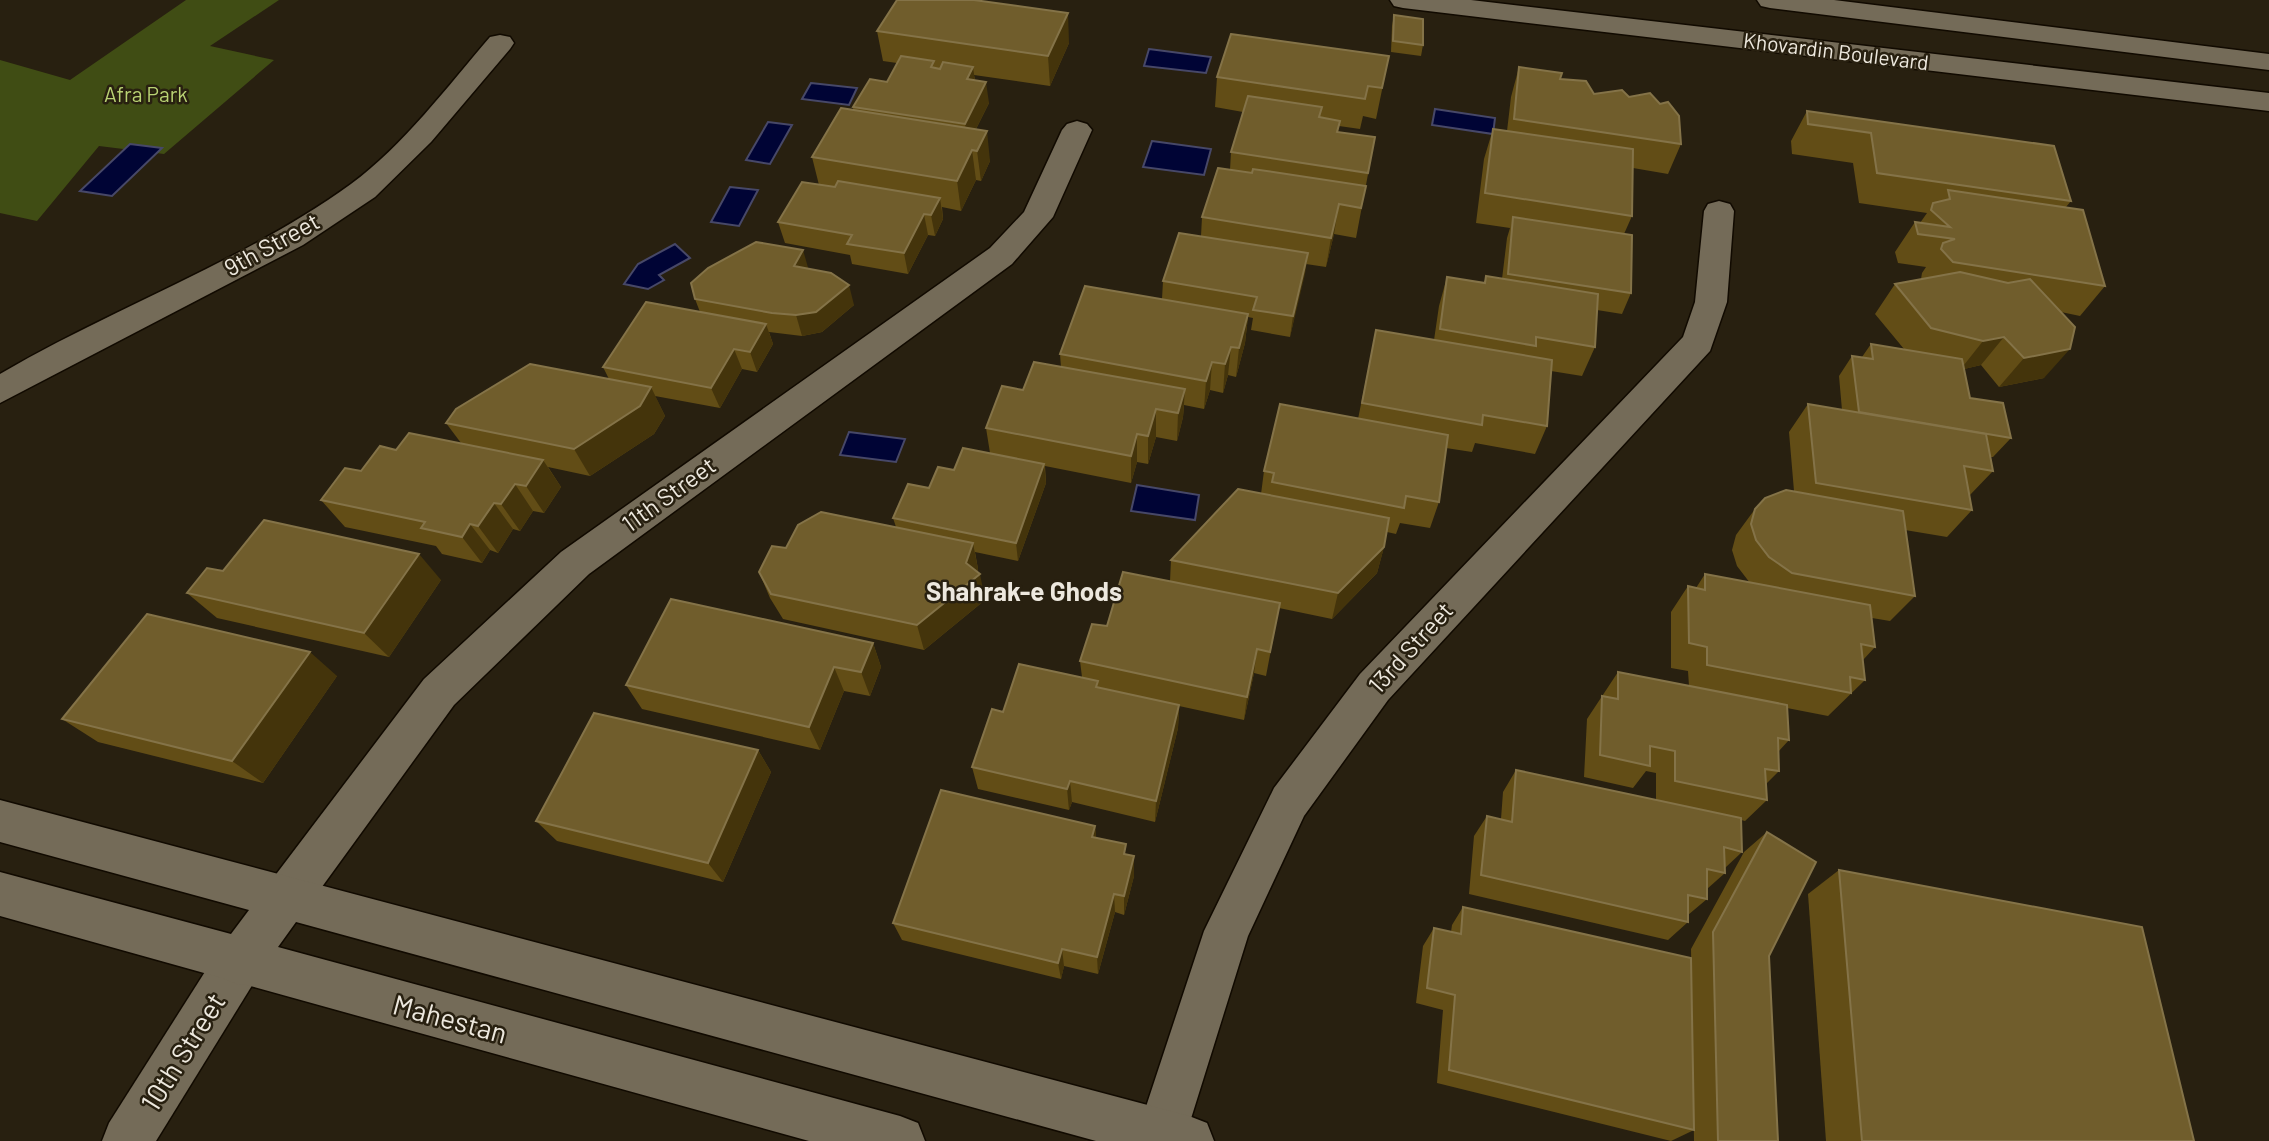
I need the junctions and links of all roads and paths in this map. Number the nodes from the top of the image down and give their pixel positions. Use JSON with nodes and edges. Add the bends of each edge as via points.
{"nodes":[{"id":1,"x":1403,"y":0,"type":"edge"},
{"id":2,"x":1770,"y":0,"type":"edge"},
{"id":3,"x":500,"y":43,"type":"dead end"},
{"id":4,"x":2269,"y":62,"type":"edge"},
{"id":5,"x":2269,"y":102,"type":"edge"},
{"id":6,"x":1077,"y":130,"type":"dead end"},
{"id":7,"x":1719,"y":211,"type":"dead end"},
{"id":8,"x":0,"y":390,"type":"edge"},
{"id":9,"x":0,"y":821,"type":"edge"},
{"id":10,"x":0,"y":894,"type":"edge"},
{"id":11,"x":287,"y":897,"type":"junction"},
{"id":12,"x":239,"y":962,"type":"junction"},
{"id":13,"x":1171,"y":1139,"type":"edge"},
{"id":14,"x":127,"y":1141,"type":"edge"},
{"id":15,"x":900,"y":1141,"type":"edge"}],
"edges":[{"from":1,"to":5,"type":"street","name":"Khovardin Boulevard"},
{"from":2,"to":4,"type":"street","name":"Khovardin Boulevard"},
{"from":3,"to":8,"type":"street","name":"9th Street","via":[[421,135],[364,190],[292,237],[66,351]]},
{"from":6,"to":11,"type":"street","name":"11th Street","via":[[1037,217],[1000,256],[575,563],[439,692]]},
{"from":7,"to":13,"type":"street","name":"13rd Street","via":[[1710,302],[1698,342],[1374,687],[1289,802],[1227,931]]},
{"from":9,"to":11,"type":"street"},
{"from":10,"to":12,"type":"street","name":"Mahestan"},
{"from":11,"to":12,"type":"street","name":"11th Street"},
{"from":11,"to":13,"type":"street"},
{"from":12,"to":14,"type":"street","name":"10th Street"},
{"from":12,"to":15,"type":"street","name":"Mahestan"}]}
